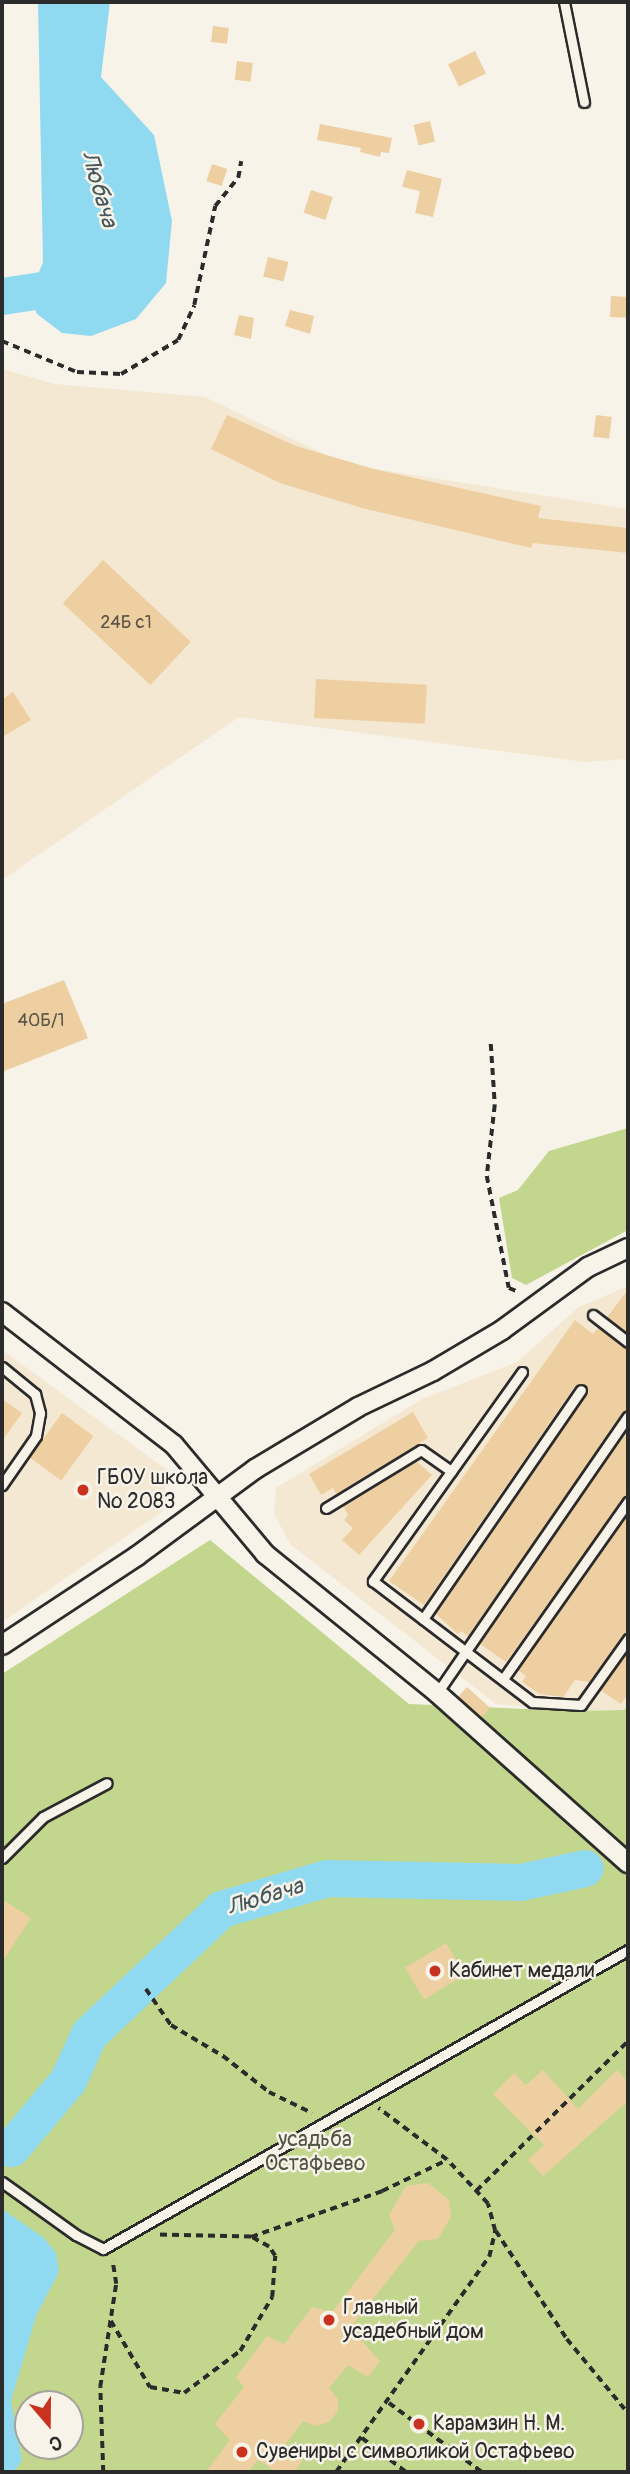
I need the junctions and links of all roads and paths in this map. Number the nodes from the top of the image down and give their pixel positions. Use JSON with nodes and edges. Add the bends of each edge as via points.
{"nodes":[{"id":1,"x":564,"y":2,"type":"edge"},
{"id":2,"x":584,"y":102,"type":"dead end"},
{"id":3,"x":241,"y":161,"type":"dead end"},
{"id":4,"x":2,"y":341,"type":"edge"},
{"id":5,"x":491,"y":1044,"type":"dead end"},
{"id":6,"x":628,"y":1248,"type":"edge"},
{"id":7,"x":528,"y":1289,"type":"dead end"},
{"id":8,"x":2,"y":1312,"type":"edge"},
{"id":9,"x":593,"y":1315,"type":"dead end"},
{"id":10,"x":628,"y":1342,"type":"edge"},
{"id":11,"x":2,"y":1367,"type":"edge"},
{"id":12,"x":522,"y":1372,"type":"dead end"},
{"id":13,"x":581,"y":1390,"type":"dead end"},
{"id":14,"x":628,"y":1416,"type":"edge"},
{"id":15,"x":451,"y":1471,"type":"junction"},
{"id":16,"x":2,"y":1485,"type":"edge"},
{"id":17,"x":221,"y":1496,"type":"junction"},
{"id":18,"x":628,"y":1502,"type":"edge"},
{"id":19,"x":326,"y":1508,"type":"dead end"},
{"id":20,"x":423,"y":1619,"type":"junction"},
{"id":21,"x":628,"y":1639,"type":"edge"},
{"id":22,"x":2,"y":1645,"type":"edge"},
{"id":23,"x":466,"y":1651,"type":"junction"},
{"id":24,"x":503,"y":1679,"type":"junction"},
{"id":25,"x":437,"y":1693,"type":"junction"},
{"id":26,"x":107,"y":1783,"type":"dead end"},
{"id":27,"x":2,"y":1858,"type":"edge"},
{"id":28,"x":628,"y":1863,"type":"edge"},
{"id":29,"x":628,"y":1950,"type":"edge"},
{"id":30,"x":146,"y":1989,"type":"dead end"},
{"id":31,"x":628,"y":2041,"type":"edge"},
{"id":32,"x":365,"y":2098,"type":"junction"},
{"id":33,"x":326,"y":2121,"type":"junction"},
{"id":34,"x":447,"y":2160,"type":"junction"},
{"id":35,"x":2,"y":2182,"type":"edge"},
{"id":36,"x":476,"y":2191,"type":"junction"},
{"id":37,"x":495,"y":2231,"type":"junction"},
{"id":38,"x":148,"y":2235,"type":"dead end"},
{"id":39,"x":251,"y":2237,"type":"junction"},
{"id":40,"x":103,"y":2249,"type":"junction"},
{"id":41,"x":111,"y":2321,"type":"junction"},
{"id":42,"x":389,"y":2403,"type":"junction"},
{"id":43,"x":628,"y":2413,"type":"edge"},
{"id":44,"x":362,"y":2438,"type":"junction"},
{"id":45,"x":103,"y":2472,"type":"edge"},
{"id":46,"x":336,"y":2472,"type":"edge"},
{"id":47,"x":406,"y":2472,"type":"edge"},
{"id":48,"x":482,"y":2472,"type":"edge"}],
"edges":[{"from":1,"to":2,"type":"lane"},
{"from":3,"to":4,"type":"path","via":[[238,178],[215,206],[194,304],[178,340],[121,374],[77,372]]},
{"from":5,"to":7,"type":"path","via":[[495,1105],[488,1187],[509,1288],[516,1294]]},
{"from":6,"to":17,"type":"street","via":[[588,1267],[502,1331],[358,1407],[255,1469]]},
{"from":8,"to":17,"type":"street","via":[[174,1445]]},
{"from":9,"to":10,"type":"lane"},
{"from":11,"to":16,"type":"lane","via":[[34,1394],[40,1413],[36,1436]]},
{"from":12,"to":15,"type":"lane"},
{"from":13,"to":20,"type":"lane"},
{"from":14,"to":23,"type":"lane"},
{"from":15,"to":19,"type":"lane","via":[[421,1450]]},
{"from":15,"to":20,"type":"lane","via":[[373,1581]]},
{"from":17,"to":22,"type":"street"},
{"from":17,"to":25,"type":"street","via":[[265,1554]]},
{"from":18,"to":24,"type":"lane"},
{"from":20,"to":23,"type":"lane"},
{"from":21,"to":24,"type":"lane","via":[[581,1705],[532,1702]]},
{"from":23,"to":24,"type":"lane"},
{"from":23,"to":25,"type":"lane"},
{"from":25,"to":28,"type":"street"},
{"from":26,"to":27,"type":"lane","via":[[43,1817]]},
{"from":29,"to":32,"type":"lane"},
{"from":30,"to":33,"type":"path","via":[[171,2025],[223,2056],[269,2092]]},
{"from":31,"to":36,"type":"path"},
{"from":32,"to":33,"type":"lane"},
{"from":32,"to":34,"type":"path"},
{"from":33,"to":40,"type":"lane"},
{"from":34,"to":36,"type":"path"},
{"from":34,"to":39,"type":"path","via":[[382,2191]]},
{"from":35,"to":40,"type":"lane"},
{"from":36,"to":37,"type":"path","via":[[488,2204]]},
{"from":37,"to":42,"type":"path","via":[[489,2257]]},
{"from":37,"to":43,"type":"path","via":[[567,2339]]},
{"from":38,"to":39,"type":"path"},
{"from":39,"to":41,"type":"path","via":[[275,2256],[272,2297],[240,2351],[203,2382],[184,2393],[150,2387]]},
{"from":40,"to":41,"type":"path","via":[[115,2264]]},
{"from":41,"to":45,"type":"path","via":[[100,2387]]},
{"from":42,"to":44,"type":"path"},
{"from":42,"to":48,"type":"path"},
{"from":44,"to":46,"type":"path"},
{"from":44,"to":47,"type":"path"}]}
